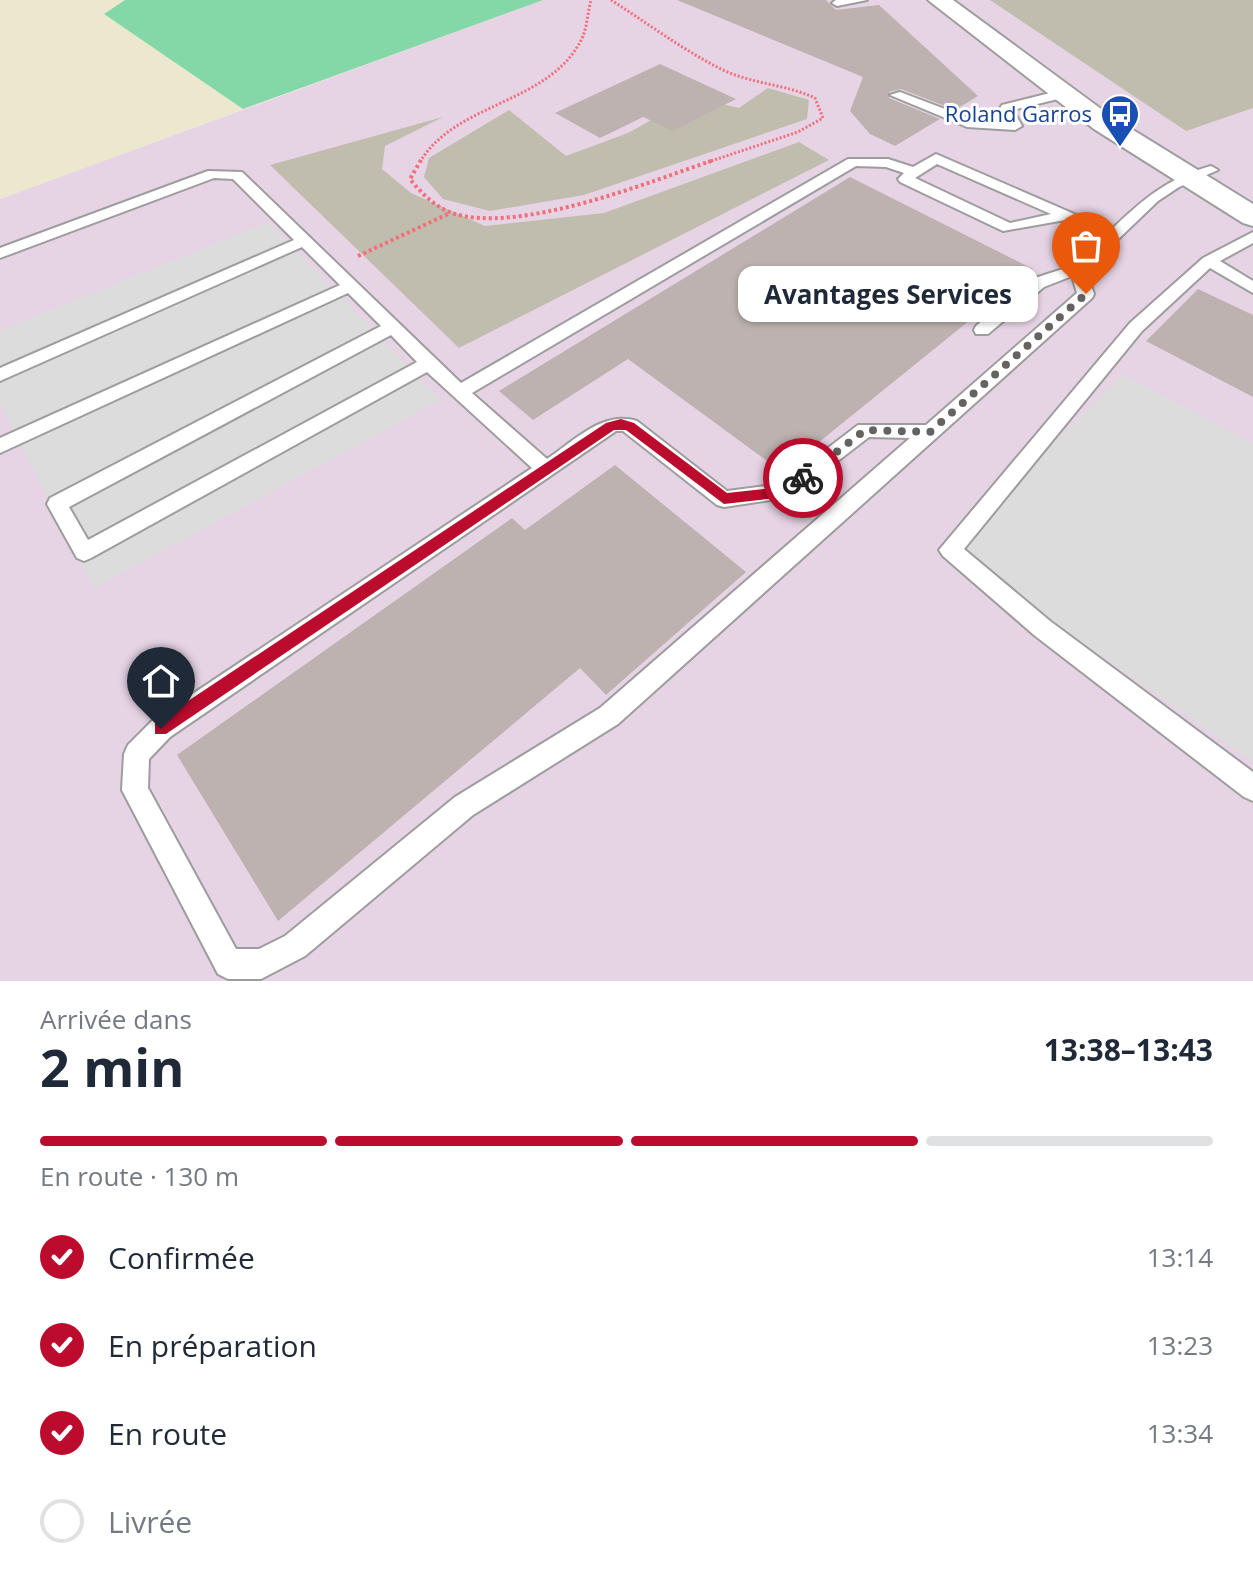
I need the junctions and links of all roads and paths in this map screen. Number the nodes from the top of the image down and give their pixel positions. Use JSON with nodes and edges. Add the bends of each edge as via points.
{"nodes":[{"id":1,"x":591,"y":0,"type":"edge"},
{"id":2,"x":611,"y":0,"type":"edge"},
{"id":3,"x":862,"y":0,"type":"edge"},
{"id":4,"x":939,"y":0,"type":"edge"},
{"id":5,"x":958,"y":0,"type":"edge"},
{"id":6,"x":837,"y":3,"type":"dead end"},
{"id":7,"x":1062,"y":94,"type":"junction"},
{"id":8,"x":896,"y":95,"type":"dead end"},
{"id":9,"x":914,"y":172,"type":"junction"},
{"id":10,"x":1199,"y":174,"type":"junction"},
{"id":11,"x":1253,"y":195,"type":"edge"},
{"id":12,"x":451,"y":213,"type":"junction"},
{"id":13,"x":1068,"y":215,"type":"junction"},
{"id":14,"x":1253,"y":217,"type":"edge"},
{"id":15,"x":1115,"y":237,"type":"junction"},
{"id":16,"x":1253,"y":237,"type":"edge"},
{"id":17,"x":304,"y":241,"type":"junction"},
{"id":18,"x":0,"y":253,"type":"edge"},
{"id":19,"x":1209,"y":261,"type":"junction"},
{"id":20,"x":332,"y":269,"type":"junction"},
{"id":21,"x":1078,"y":269,"type":"junction"},
{"id":22,"x":350,"y":286,"type":"junction"},
{"id":23,"x":1253,"y":288,"type":"edge"},
{"id":24,"x":393,"y":327,"type":"junction"},
{"id":25,"x":982,"y":330,"type":"dead end"},
{"id":26,"x":429,"y":363,"type":"junction"},
{"id":27,"x":0,"y":375,"type":"edge"},
{"id":28,"x":459,"y":392,"type":"junction"},
{"id":29,"x":930,"y":432,"type":"junction"},
{"id":30,"x":0,"y":446,"type":"edge"},
{"id":31,"x":546,"y":469,"type":"junction"},
{"id":32,"x":1253,"y":788,"type":"edge"}],
"edges":[{"from":1,"to":12,"type":"path","via":[[579,48],[547,79],[437,138],[418,159],[410,179],[424,196]]},
{"from":2,"to":12,"type":"path","via":[[722,70],[815,98],[823,118],[798,132],[584,204],[490,220]]},
{"from":3,"to":6,"type":"lane"},
{"from":4,"to":7,"type":"street"},
{"from":5,"to":10,"type":"street"},
{"from":7,"to":8,"type":"lane","via":[[1006,108],[1015,126],[972,124]]},
{"from":7,"to":10,"type":"street"},
{"from":9,"to":13,"type":"lane","via":[[936,158]]},
{"from":9,"to":13,"type":"lane","via":[[905,179],[1008,228]]},
{"from":9,"to":28,"type":"lane","via":[[888,163],[853,162]]},
{"from":10,"to":11,"type":"street"},
{"from":10,"to":14,"type":"street"},
{"from":10,"to":15,"type":"lane","via":[[1153,198]]},
{"from":12,"to":20,"type":"path"},
{"from":13,"to":15,"type":"lane"},
{"from":15,"to":21,"type":"lane"},
{"from":16,"to":19,"type":"lane"},
{"from":17,"to":18,"type":"lane","via":[[237,175],[213,174]]},
{"from":17,"to":20,"type":"lane"},
{"from":17,"to":27,"type":"lane"},
{"from":19,"to":23,"type":"lane"},
{"from":19,"to":32,"type":"lane","via":[[1136,327],[950,550],[1042,628]]},
{"from":20,"to":22,"type":"lane"},
{"from":21,"to":25,"type":"lane","via":[[1038,283]]},
{"from":21,"to":29,"type":"lane","via":[[1086,294]]},
{"from":22,"to":24,"type":"lane"},
{"from":22,"to":30,"type":"lane"},
{"from":24,"to":26,"type":"lane"},
{"from":24,"to":26,"type":"lane","via":[[57,504],[84,552]]},
{"from":26,"to":28,"type":"lane"},
{"from":28,"to":31,"type":"lane"},
{"from":29,"to":31,"type":"lane","via":[[865,430],[776,492],[724,499],[621,423]]},
{"from":29,"to":31,"type":"lane","via":[[609,716],[464,806],[295,946],[261,964],[228,964],[135,790],[137,754],[161,729]]}]}
